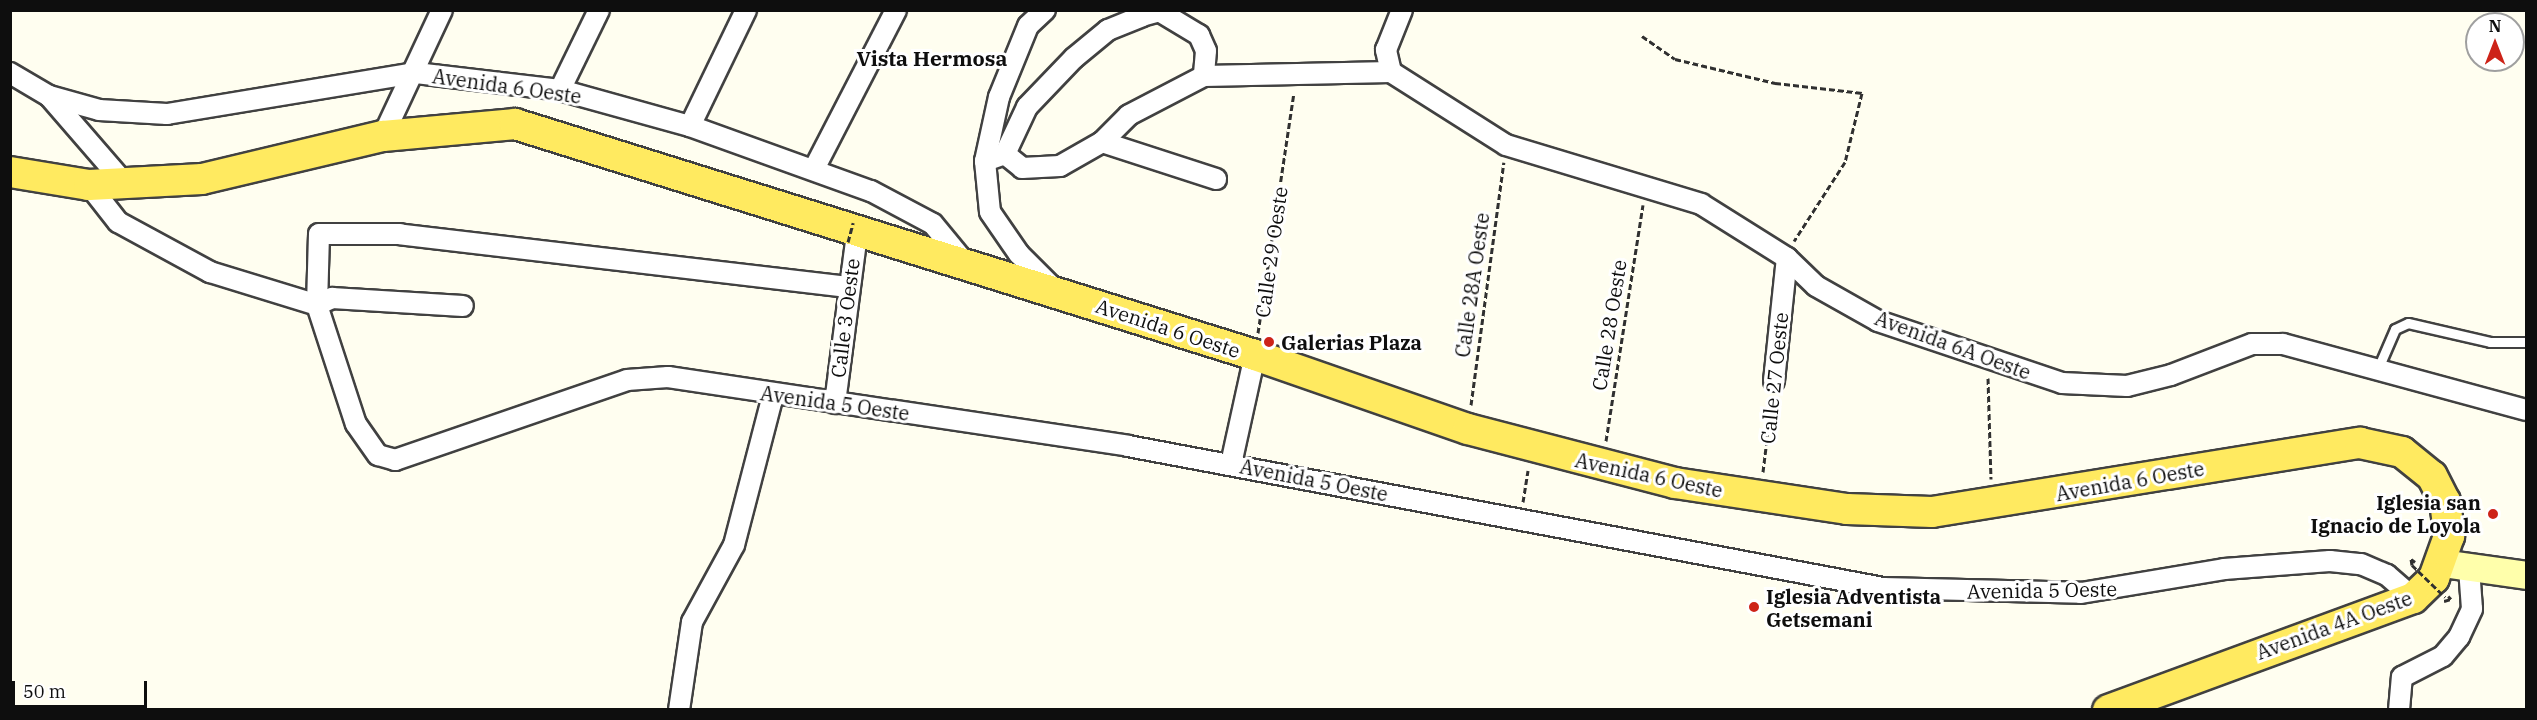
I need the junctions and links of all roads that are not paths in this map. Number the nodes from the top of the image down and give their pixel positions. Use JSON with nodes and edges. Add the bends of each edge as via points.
{"nodes":[{"id":1,"x":442,"y":10,"type":"edge"},
{"id":2,"x":599,"y":10,"type":"edge"},
{"id":3,"x":746,"y":10,"type":"edge"},
{"id":4,"x":896,"y":10,"type":"edge"},
{"id":5,"x":1045,"y":10,"type":"edge"},
{"id":6,"x":1402,"y":10,"type":"edge"},
{"id":7,"x":1032,"y":18,"type":"edge"},
{"id":8,"x":1392,"y":72,"type":"junction"},
{"id":9,"x":10,"y":73,"type":"edge"},
{"id":10,"x":416,"y":73,"type":"junction"},
{"id":11,"x":1204,"y":76,"type":"junction"},
{"id":12,"x":560,"y":90,"type":"junction"},
{"id":13,"x":49,"y":96,"type":"junction"},
{"id":14,"x":690,"y":126,"type":"junction"},
{"id":15,"x":383,"y":136,"type":"junction"},
{"id":16,"x":1102,"y":142,"type":"junction"},
{"id":17,"x":1005,"y":154,"type":"junction"},
{"id":18,"x":985,"y":161,"type":"junction"},
{"id":19,"x":814,"y":169,"type":"junction"},
{"id":20,"x":10,"y":172,"type":"edge"},
{"id":21,"x":1216,"y":179,"type":"dead end"},
{"id":22,"x":89,"y":185,"type":"junction"},
{"id":23,"x":126,"y":185,"type":"junction"},
{"id":24,"x":852,"y":232,"type":"junction"},
{"id":25,"x":1787,"y":258,"type":"junction"},
{"id":26,"x":970,"y":269,"type":"junction"},
{"id":27,"x":848,"y":287,"type":"junction"},
{"id":28,"x":1058,"y":293,"type":"junction"},
{"id":29,"x":316,"y":305,"type":"junction"},
{"id":30,"x":464,"y":306,"type":"dead end"},
{"id":31,"x":2526,"y":342,"type":"edge"},
{"id":32,"x":1255,"y":356,"type":"junction"},
{"id":33,"x":2379,"y":366,"type":"junction"},
{"id":34,"x":1773,"y":381,"type":"road end"},
{"id":35,"x":773,"y":395,"type":"junction"},
{"id":36,"x":835,"y":403,"type":"junction"},
{"id":37,"x":2526,"y":410,"type":"edge"},
{"id":38,"x":2350,"y":444,"type":"joint"},
{"id":39,"x":1231,"y":464,"type":"junction"},
{"id":40,"x":2443,"y":565,"type":"junction"},
{"id":41,"x":2526,"y":575,"type":"edge"},
{"id":42,"x":2413,"y":598,"type":"junction"},
{"id":43,"x":679,"y":710,"type":"edge"},
{"id":44,"x":2108,"y":710,"type":"edge"},
{"id":45,"x":2399,"y":710,"type":"edge"}],
"edges":[{"from":1,"to":10,"type":"street"},
{"from":2,"to":12,"type":"street"},
{"from":3,"to":14,"type":"street"},
{"from":4,"to":19,"type":"street"},
{"from":5,"to":7,"type":"street"},
{"from":6,"to":8,"type":"street","via":[[1386,50]]},
{"from":7,"to":18,"type":"street","via":[[999,97]]},
{"from":8,"to":11,"type":"street"},
{"from":8,"to":25,"type":"street","name":"Avenida 6A Oeste","via":[[1506,145],[1701,204]]},
{"from":9,"to":13,"type":"street","name":"Avenida 6 Oeste"},
{"from":10,"to":12,"type":"street","name":"Avenida 6 Oeste"},
{"from":10,"to":13,"type":"street","name":"Avenida 6 Oeste","via":[[167,114],[99,110]]},
{"from":10,"to":15,"type":"street"},
{"from":11,"to":16,"type":"street","via":[[1129,115]]},
{"from":11,"to":17,"type":"street","via":[[1206,51],[1199,35],[1159,10],[1142,16],[1108,30],[1074,58],[1027,108]]},
{"from":12,"to":14,"type":"street","name":"Avenida 6 Oeste"},
{"from":13,"to":23,"type":"street"},
{"from":14,"to":19,"type":"street","name":"Avenida 6 Oeste"},
{"from":15,"to":23,"type":"main road","name":"Avenida 6 Oeste","via":[[202,179]]},
{"from":15,"to":24,"type":"main road","name":"Avenida 6 Oeste","via":[[515,124]]},
{"from":16,"to":17,"type":"street","via":[[1039,171],[1022,168]]},
{"from":16,"to":21,"type":"street"},
{"from":17,"to":18,"type":"street"},
{"from":18,"to":28,"type":"street","via":[[990,212],[1019,254]]},
{"from":19,"to":26,"type":"street","name":"Avenida 6 Oeste","via":[[908,208],[933,224]]},
{"from":20,"to":22,"type":"main road","name":"Avenida 6 Oeste"},
{"from":22,"to":23,"type":"main road","name":"Avenida 6 Oeste"},
{"from":22,"to":29,"type":"street","via":[[118,222],[210,273]]},
{"from":24,"to":26,"type":"main road","name":"Avenida 6 Oeste"},
{"from":24,"to":27,"type":"street","name":"Calle 3 Oeste"},
{"from":25,"to":33,"type":"street","name":"Avenida 6A Oeste","via":[[1816,286],[1878,321],[2062,383],[2096,387],[2171,375],[2252,344],[2283,344]]},
{"from":25,"to":34,"type":"street","name":"Calle 27 Oeste"},
{"from":26,"to":28,"type":"main road","name":"Avenida 6 Oeste"},
{"from":27,"to":29,"type":"street","name":"Avenida 5 Oeste","via":[[400,234],[319,234]]},
{"from":27,"to":36,"type":"street","name":"Calle 3 Oeste"},
{"from":28,"to":32,"type":"main road","name":"Avenida 6 Oeste"},
{"from":29,"to":30,"type":"street","via":[[332,298]]},
{"from":29,"to":35,"type":"street","name":"Avenida 5 Oeste","via":[[356,424],[378,455],[395,460],[645,376]]},
{"from":31,"to":33,"type":"lane","via":[[2490,342],[2408,323],[2395,330]]},
{"from":32,"to":38,"type":"main road","name":"Avenida 6 Oeste","via":[[1468,429],[1602,467],[1760,497],[1889,513],[1993,505]]},
{"from":32,"to":39,"type":"street"},
{"from":33,"to":37,"type":"street","name":"Avenida 6A Oeste"},
{"from":35,"to":36,"type":"street","name":"Avenida 5 Oeste"},
{"from":35,"to":43,"type":"street","via":[[734,545],[692,622]]},
{"from":36,"to":39,"type":"street","name":"Avenida 5 Oeste"},
{"from":38,"to":40,"type":"main road","name":"Avenida 4A Oeste","via":[[2393,448],[2432,476],[2450,519]]},
{"from":39,"to":42,"type":"street","name":"Avenida 5 Oeste","via":[[1883,588],[2081,593],[2224,568],[2330,561],[2361,564],[2387,575]]},
{"from":40,"to":41,"type":"street"},
{"from":40,"to":42,"type":"main road","name":"Avenida 4A Oeste"},
{"from":40,"to":45,"type":"street","via":[[2472,609],[2459,637],[2443,656],[2402,677]]},
{"from":42,"to":44,"type":"main road","name":"Avenida 4A Oeste"}]}
